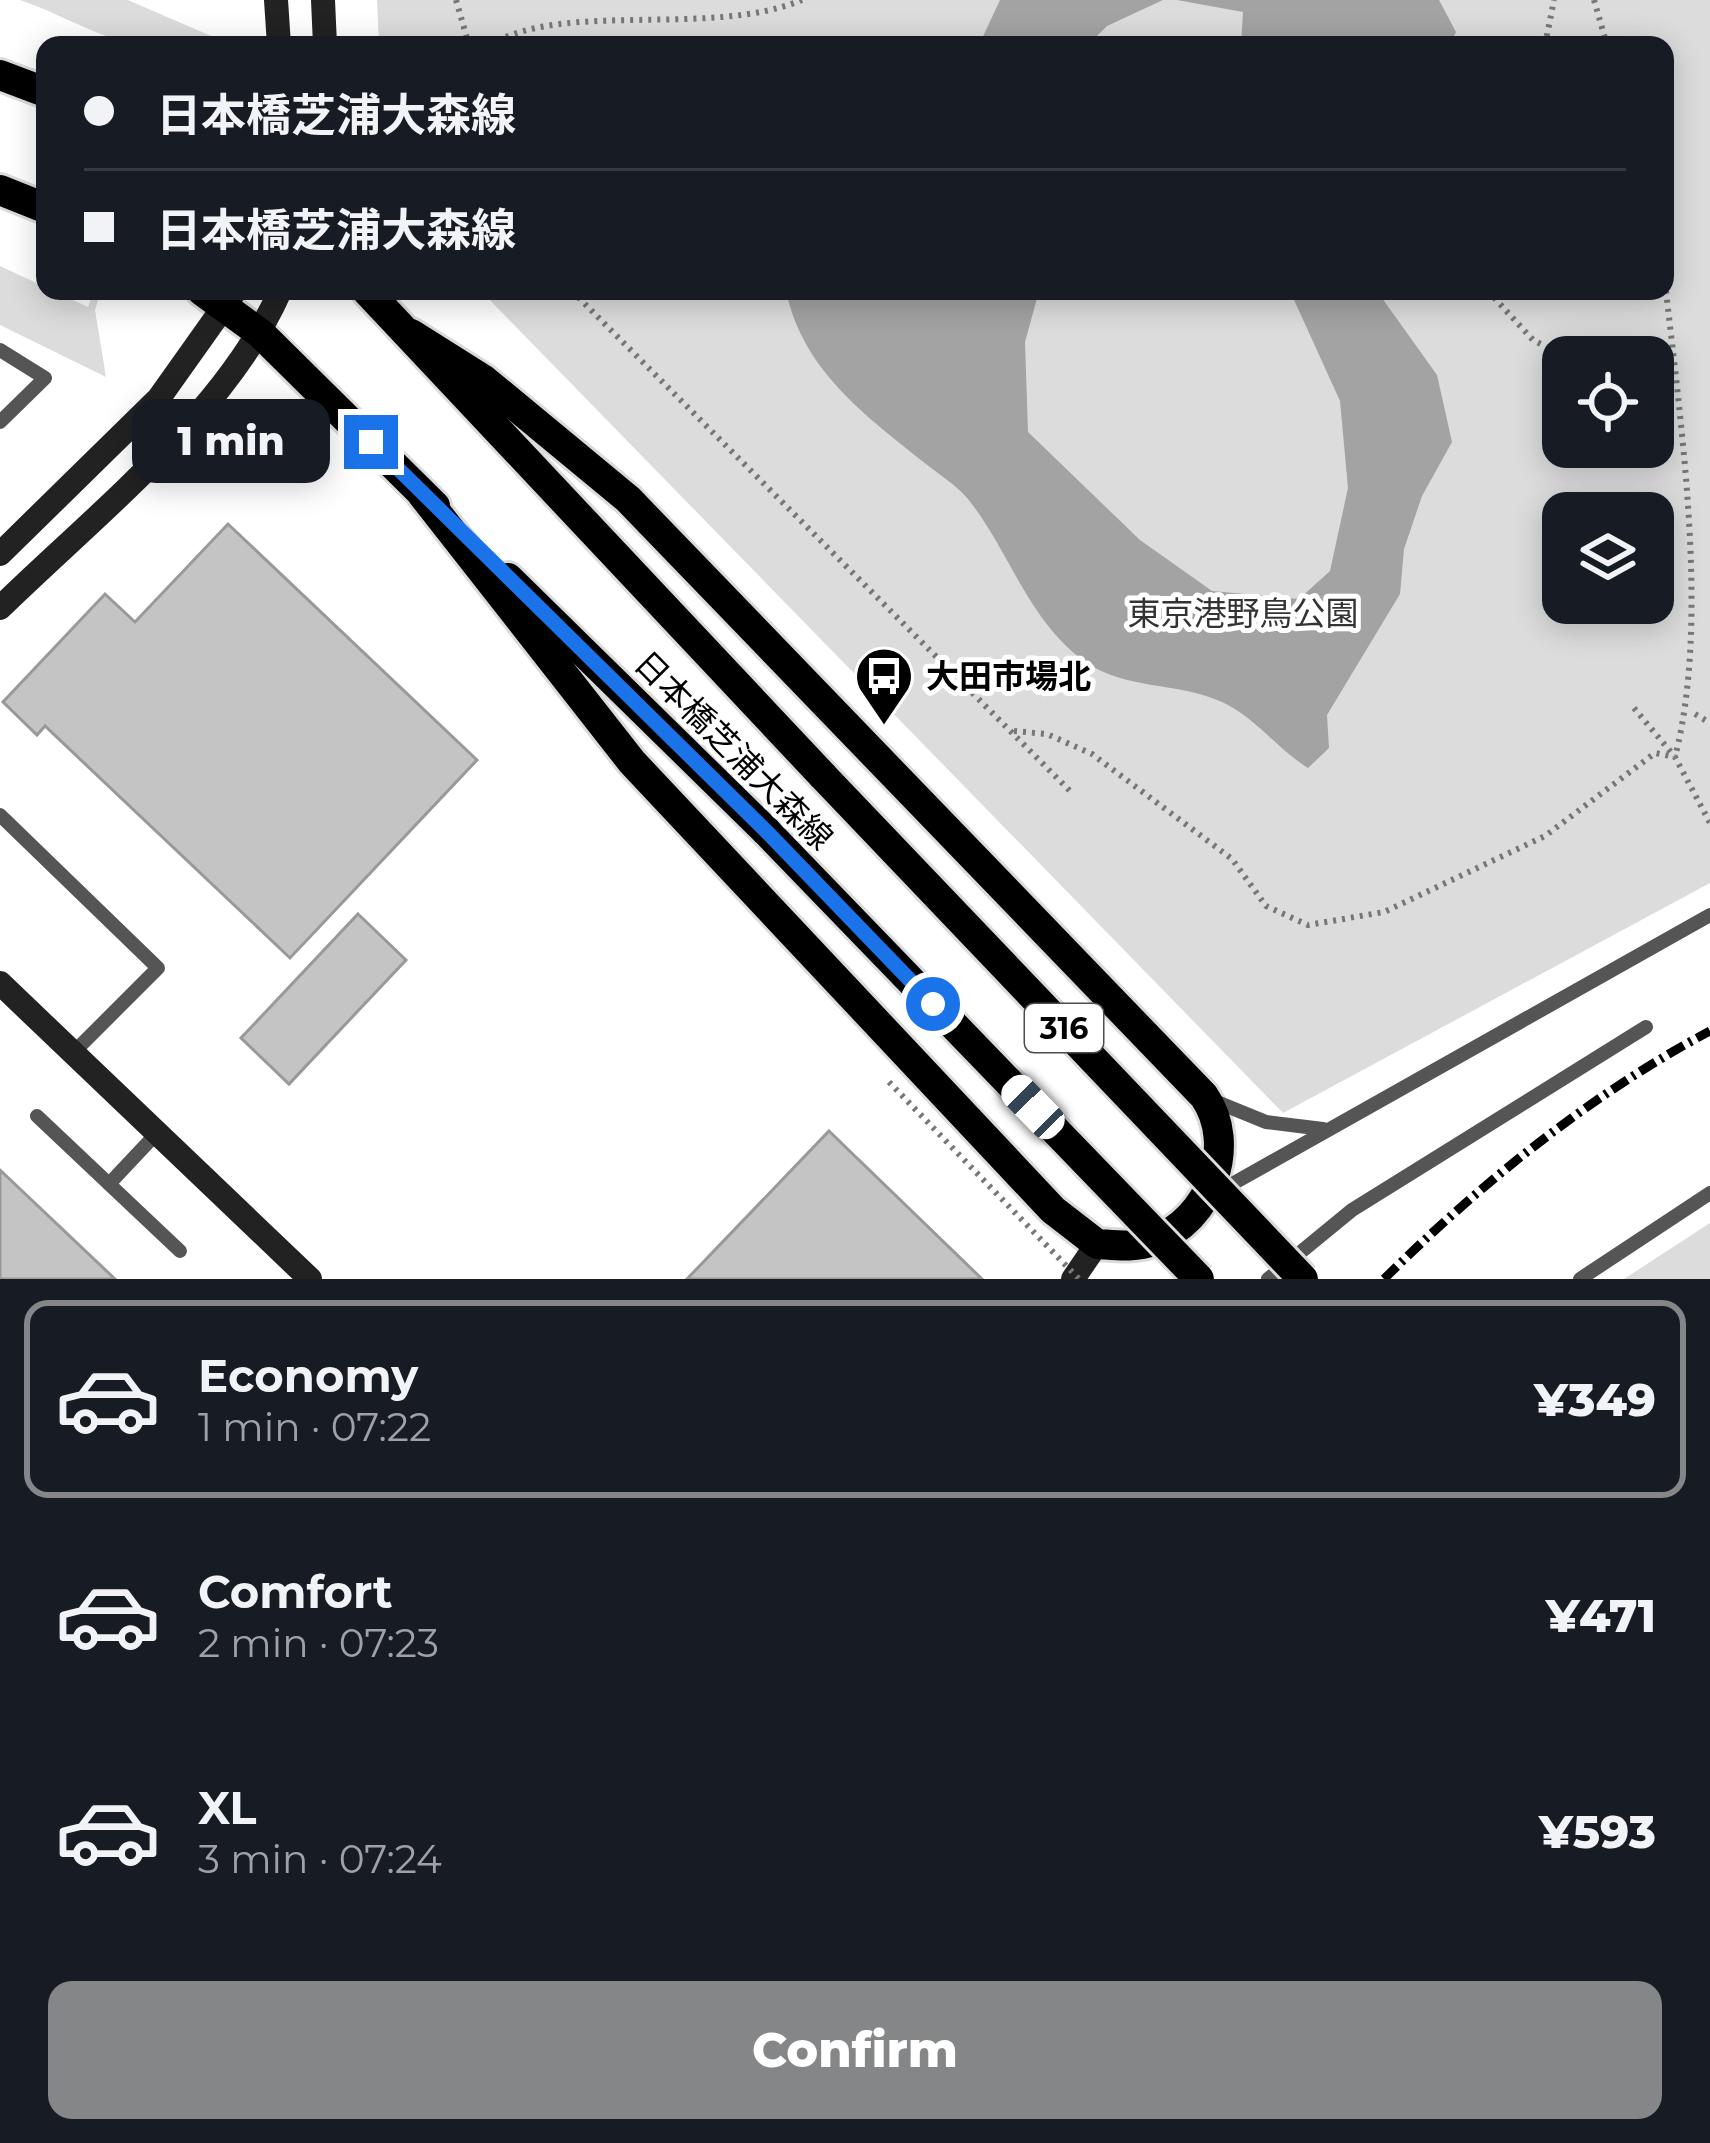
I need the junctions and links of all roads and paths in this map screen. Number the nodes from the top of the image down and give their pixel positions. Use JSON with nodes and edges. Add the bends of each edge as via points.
{"nodes":[{"id":1,"x":276,"y":0,"type":"edge"},
{"id":2,"x":323,"y":0,"type":"edge"},
{"id":3,"x":456,"y":0,"type":"edge"},
{"id":4,"x":802,"y":0,"type":"edge"},
{"id":5,"x":1554,"y":0,"type":"edge"},
{"id":6,"x":1594,"y":0,"type":"edge"},
{"id":7,"x":278,"y":36,"type":"edge"},
{"id":8,"x":325,"y":36,"type":"edge"},
{"id":9,"x":466,"y":36,"type":"edge"},
{"id":10,"x":505,"y":36,"type":"edge"},
{"id":11,"x":1547,"y":36,"type":"edge"},
{"id":12,"x":1604,"y":36,"type":"edge"},
{"id":13,"x":0,"y":75,"type":"edge"},
{"id":14,"x":36,"y":89,"type":"edge"},
{"id":15,"x":0,"y":190,"type":"edge"},
{"id":16,"x":36,"y":204,"type":"edge"},
{"id":17,"x":219,"y":300,"type":"edge"},
{"id":18,"x":226,"y":300,"type":"edge"},
{"id":19,"x":276,"y":300,"type":"edge"},
{"id":20,"x":377,"y":300,"type":"edge"},
{"id":21,"x":581,"y":300,"type":"edge"},
{"id":22,"x":1496,"y":300,"type":"edge"},
{"id":23,"x":1667,"y":300,"type":"edge"},
{"id":24,"x":261,"y":334,"type":"junction"},
{"id":25,"x":411,"y":334,"type":"junction"},
{"id":26,"x":1671,"y":336,"type":"edge"},
{"id":27,"x":1542,"y":345,"type":"edge"},
{"id":28,"x":0,"y":350,"type":"edge"},
{"id":29,"x":1674,"y":365,"type":"edge"},
{"id":30,"x":0,"y":422,"type":"edge"},
{"id":31,"x":422,"y":494,"type":"junction"},
{"id":32,"x":0,"y":554,"type":"edge"},
{"id":33,"x":0,"y":608,"type":"edge"},
{"id":34,"x":1702,"y":663,"type":"dead end"},
{"id":35,"x":1698,"y":700,"type":"dead end"},
{"id":36,"x":1634,"y":708,"type":"dead end"},
{"id":37,"x":1695,"y":714,"type":"junction"},
{"id":38,"x":1710,"y":723,"type":"edge"},
{"id":39,"x":1014,"y":731,"type":"junction"},
{"id":40,"x":1677,"y":760,"type":"junction"},
{"id":41,"x":1073,"y":794,"type":"dead end"},
{"id":42,"x":0,"y":815,"type":"edge"},
{"id":43,"x":1710,"y":823,"type":"edge"},
{"id":44,"x":1710,"y":915,"type":"edge"},
{"id":45,"x":0,"y":983,"type":"edge"},
{"id":46,"x":1646,"y":1027,"type":"dead end"},
{"id":47,"x":74,"y":1053,"type":"junction"},
{"id":48,"x":890,"y":1082,"type":"dead end"},
{"id":49,"x":1204,"y":1096,"type":"junction"},
{"id":50,"x":37,"y":1116,"type":"dead end"},
{"id":51,"x":1328,"y":1129,"type":"junction"},
{"id":52,"x":157,"y":1133,"type":"junction"},
{"id":53,"x":109,"y":1184,"type":"junction"},
{"id":54,"x":1710,"y":1193,"type":"edge"},
{"id":55,"x":1185,"y":1218,"type":"junction"},
{"id":56,"x":1097,"y":1244,"type":"junction"},
{"id":57,"x":180,"y":1251,"type":"dead end"},
{"id":58,"x":310,"y":1279,"type":"edge"},
{"id":59,"x":1076,"y":1279,"type":"edge"},
{"id":60,"x":1198,"y":1279,"type":"edge"},
{"id":61,"x":1268,"y":1279,"type":"edge"},
{"id":62,"x":1303,"y":1279,"type":"edge"},
{"id":63,"x":1580,"y":1279,"type":"edge"}],
"edges":[{"from":1,"to":7,"type":"street"},
{"from":2,"to":8,"type":"street"},
{"from":3,"to":9,"type":"path"},
{"from":4,"to":10,"type":"path","via":[[764,15],[526,23]]},
{"from":5,"to":11,"type":"path"},
{"from":6,"to":12,"type":"path"},
{"from":13,"to":14,"type":"main road"},
{"from":15,"to":16,"type":"main road"},
{"from":17,"to":32,"type":"street","via":[[158,398]]},
{"from":18,"to":24,"type":"main road","name":"日本橋芝浦大森線","number":"316"},
{"from":19,"to":24,"type":"street"},
{"from":20,"to":25,"type":"main road","name":"日本橋芝浦大森線","number":"316"},
{"from":21,"to":39,"type":"path"},
{"from":22,"to":27,"type":"path"},
{"from":23,"to":26,"type":"path"},
{"from":24,"to":31,"type":"main road","name":"日本橋芝浦大森線","number":"316"},
{"from":24,"to":33,"type":"street","via":[[185,425]]},
{"from":25,"to":49,"type":"main road","via":[[484,380],[628,500]]},
{"from":25,"to":62,"type":"main road","name":"日本橋芝浦大森線","number":"316","bridge":true},
{"from":28,"to":30,"type":"lane","via":[[45,377]]},
{"from":29,"to":34,"type":"path","via":[[1696,496]]},
{"from":31,"to":56,"type":"main road","via":[[632,762],[1051,1207]]},
{"from":31,"to":60,"type":"main road","name":"日本橋芝浦大森線","number":"316","bridge":true,"via":[[767,832]]},
{"from":35,"to":37,"type":"path"},
{"from":36,"to":40,"type":"path"},
{"from":37,"to":38,"type":"path"},
{"from":37,"to":40,"type":"path"},
{"from":39,"to":40,"type":"path","via":[[1047,734],[1092,754],[1232,859],[1266,906],[1308,925],[1384,912],[1545,836],[1655,753]]},
{"from":39,"to":41,"type":"path"},
{"from":40,"to":43,"type":"path"},
{"from":42,"to":47,"type":"lane","via":[[158,968]]},
{"from":44,"to":51,"type":"lane"},
{"from":45,"to":47,"type":"street"},
{"from":46,"to":61,"type":"lane","via":[[1352,1210]]},
{"from":47,"to":52,"type":"street"},
{"from":48,"to":59,"type":"path","bridge":true},
{"from":49,"to":51,"type":"lane","via":[[1266,1122]]},
{"from":49,"to":55,"type":"main road","via":[[1218,1117],[1222,1156]]},
{"from":50,"to":53,"type":"lane"},
{"from":51,"to":55,"type":"lane"},
{"from":52,"to":53,"type":"lane"},
{"from":52,"to":58,"type":"street"},
{"from":53,"to":57,"type":"lane"},
{"from":54,"to":63,"type":"lane"},
{"from":55,"to":56,"type":"main road","via":[[1153,1241]]},
{"from":56,"to":59,"type":"street"}]}
